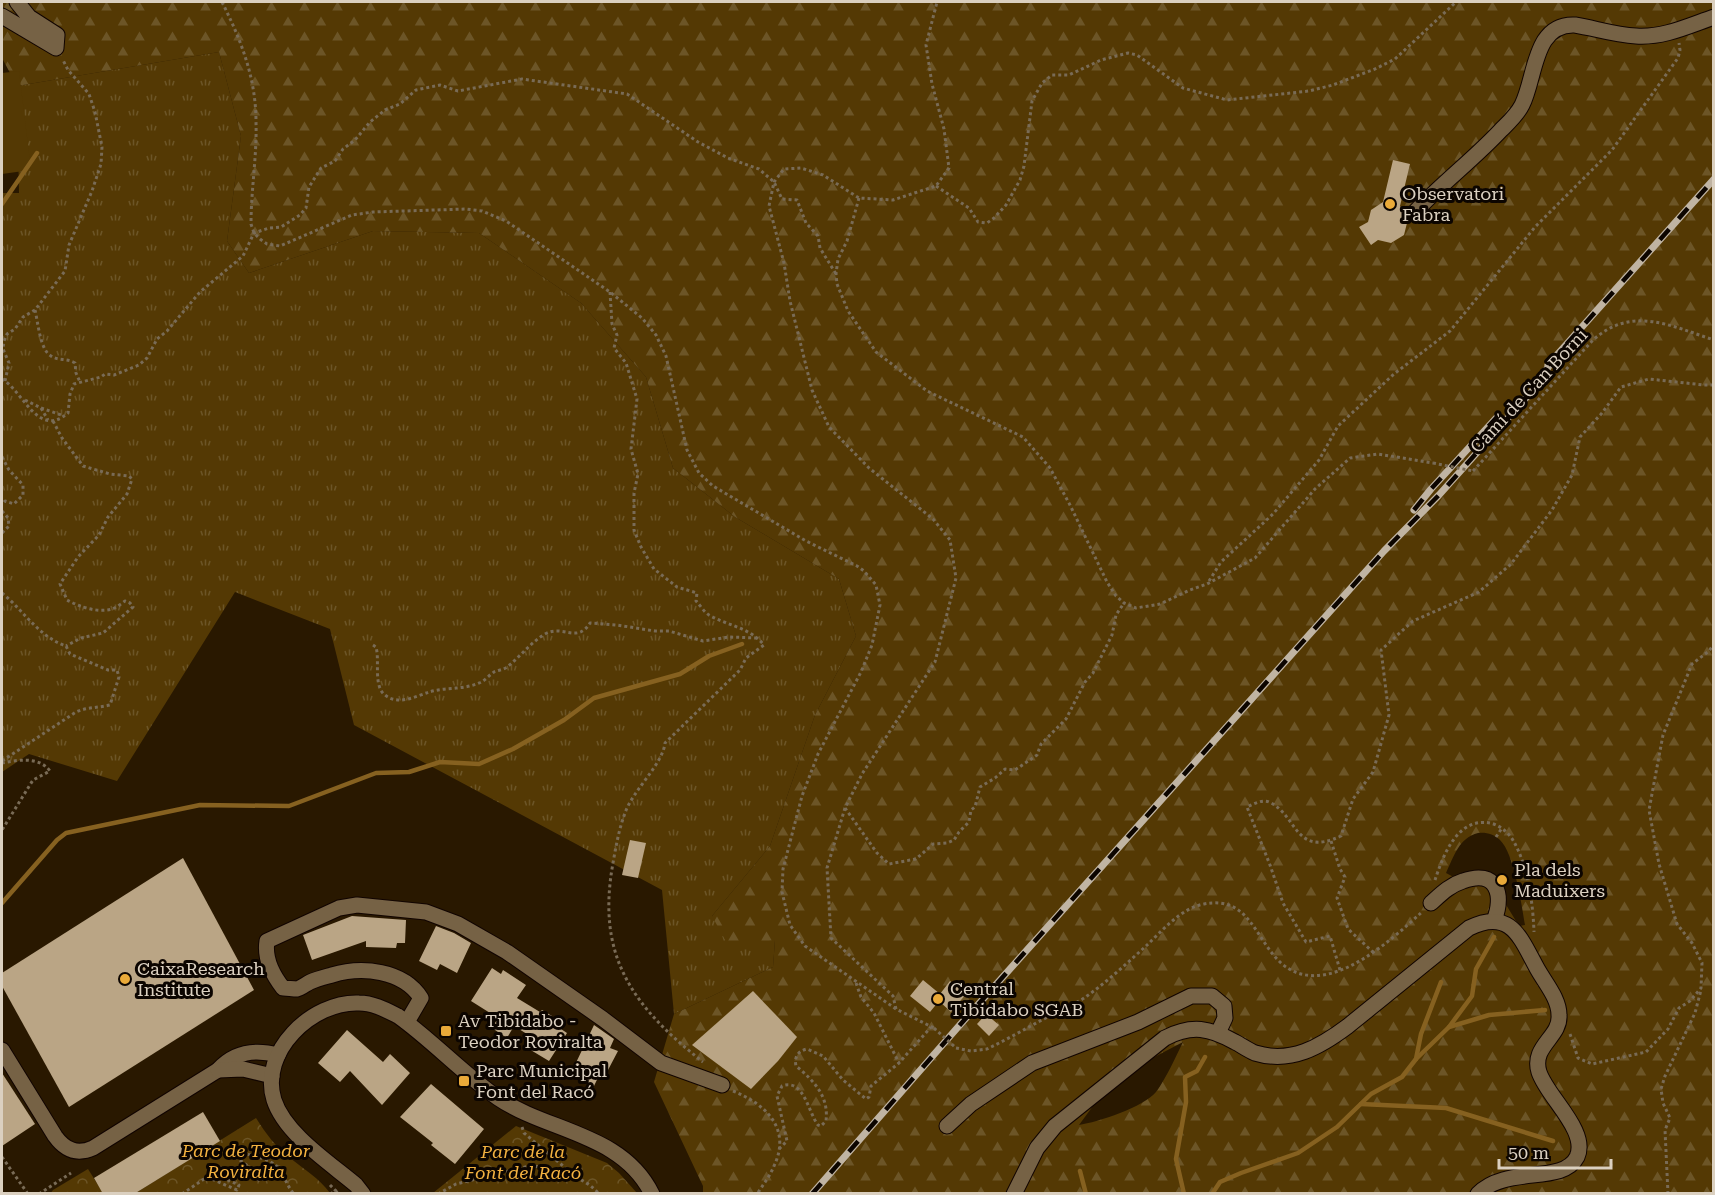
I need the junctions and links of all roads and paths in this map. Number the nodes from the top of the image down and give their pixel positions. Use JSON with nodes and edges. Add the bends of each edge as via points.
{"nodes":[{"id":1,"x":222,"y":2,"type":"edge"},
{"id":2,"x":937,"y":2,"type":"edge"},
{"id":3,"x":1456,"y":2,"type":"edge"},
{"id":4,"x":17,"y":3,"type":"edge"},
{"id":5,"x":2,"y":16,"type":"edge"},
{"id":6,"x":1713,"y":17,"type":"edge"},
{"id":7,"x":1678,"y":29,"type":"junction"},
{"id":8,"x":56,"y":48,"type":"junction"},
{"id":9,"x":774,"y":182,"type":"junction"},
{"id":10,"x":936,"y":186,"type":"junction"},
{"id":11,"x":859,"y":198,"type":"junction"},
{"id":12,"x":1414,"y":212,"type":"dead end"},
{"id":13,"x":254,"y":233,"type":"junction"},
{"id":14,"x":836,"y":274,"type":"junction"},
{"id":15,"x":610,"y":292,"type":"junction"},
{"id":16,"x":35,"y":310,"type":"junction"},
{"id":17,"x":1713,"y":340,"type":"edge"},
{"id":18,"x":3,"y":380,"type":"edge"},
{"id":19,"x":80,"y":382,"type":"junction"},
{"id":20,"x":1713,"y":385,"type":"edge"},
{"id":21,"x":25,"y":400,"type":"junction"},
{"id":22,"x":41,"y":408,"type":"junction"},
{"id":23,"x":64,"y":416,"type":"junction"},
{"id":24,"x":51,"y":422,"type":"junction"},
{"id":25,"x":2,"y":457,"type":"edge"},
{"id":26,"x":2,"y":504,"type":"edge"},
{"id":27,"x":2,"y":511,"type":"edge"},
{"id":28,"x":2,"y":533,"type":"edge"},
{"id":29,"x":1207,"y":584,"type":"junction"},
{"id":30,"x":2,"y":593,"type":"edge"},
{"id":31,"x":1124,"y":603,"type":"junction"},
{"id":32,"x":759,"y":638,"type":"junction"},
{"id":33,"x":1713,"y":644,"type":"edge"},
{"id":34,"x":373,"y":645,"type":"dead end"},
{"id":35,"x":66,"y":646,"type":"junction"},
{"id":36,"x":2,"y":762,"type":"edge"},
{"id":37,"x":845,"y":807,"type":"junction"},
{"id":38,"x":1502,"y":828,"type":"junction"},
{"id":39,"x":2,"y":830,"type":"edge"},
{"id":40,"x":1496,"y":837,"type":"dead end"},
{"id":41,"x":1331,"y":841,"type":"junction"},
{"id":42,"x":1431,"y":903,"type":"junction"},
{"id":43,"x":1494,"y":921,"type":"junction"},
{"id":44,"x":1534,"y":934,"type":"dead end"},
{"id":45,"x":1374,"y":953,"type":"junction"},
{"id":46,"x":1340,"y":970,"type":"junction"},
{"id":47,"x":855,"y":982,"type":"junction"},
{"id":48,"x":1701,"y":988,"type":"junction"},
{"id":49,"x":896,"y":1009,"type":"junction"},
{"id":50,"x":407,"y":1022,"type":"junction"},
{"id":51,"x":1559,"y":1022,"type":"junction"},
{"id":52,"x":932,"y":1028,"type":"junction"},
{"id":53,"x":1218,"y":1033,"type":"junction"},
{"id":54,"x":2,"y":1050,"type":"edge"},
{"id":55,"x":278,"y":1055,"type":"junction"},
{"id":56,"x":899,"y":1063,"type":"junction"},
{"id":57,"x":710,"y":1068,"type":"dead end"},
{"id":58,"x":218,"y":1070,"type":"junction"},
{"id":59,"x":272,"y":1076,"type":"junction"},
{"id":60,"x":722,"y":1085,"type":"joint"},
{"id":61,"x":947,"y":1126,"type":"dead end"},
{"id":62,"x":522,"y":1130,"type":"dead end"},
{"id":63,"x":779,"y":1149,"type":"junction"},
{"id":64,"x":2,"y":1157,"type":"edge"},
{"id":65,"x":71,"y":1173,"type":"dead end"},
{"id":66,"x":576,"y":1178,"type":"junction"},
{"id":67,"x":28,"y":1194,"type":"edge"},
{"id":68,"x":39,"y":1194,"type":"edge"},
{"id":69,"x":182,"y":1194,"type":"edge"},
{"id":70,"x":294,"y":1194,"type":"edge"},
{"id":71,"x":330,"y":1194,"type":"edge"},
{"id":72,"x":338,"y":1194,"type":"edge"},
{"id":73,"x":363,"y":1194,"type":"edge"},
{"id":74,"x":438,"y":1194,"type":"edge"},
{"id":75,"x":599,"y":1194,"type":"edge"},
{"id":76,"x":652,"y":1194,"type":"edge"},
{"id":77,"x":757,"y":1194,"type":"edge"},
{"id":78,"x":1014,"y":1194,"type":"edge"},
{"id":79,"x":1478,"y":1194,"type":"edge"},
{"id":80,"x":1668,"y":1194,"type":"edge"}],
"edges":[{"from":1,"to":13,"type":"path","via":[[240,39],[253,86]]},
{"from":2,"to":10,"type":"path","via":[[926,45],[949,168]]},
{"from":3,"to":10,"type":"path","via":[[1395,59],[1309,91],[1227,100],[1183,88],[1137,55],[1128,53],[1101,60],[1070,75],[1052,75],[1041,83],[1032,101],[1020,180],[994,218],[987,223],[978,222],[969,208]]},
{"from":4,"to":8,"type":"street","via":[[57,35]]},
{"from":5,"to":8,"type":"street"},
{"from":6,"to":7,"type":"street"},
{"from":7,"to":12,"type":"street","via":[[1635,36],[1568,24],[1554,29],[1544,40],[1525,99],[1516,113],[1464,168]]},
{"from":7,"to":29,"type":"path","via":[[1678,58],[1612,150],[1535,227],[1450,331],[1394,374],[1338,426],[1319,460],[1273,514],[1221,562]]},
{"from":8,"to":16,"type":"path","via":[[68,70],[89,94],[102,147],[101,164],[69,245],[65,271]]},
{"from":9,"to":11,"type":"path","via":[[784,170],[801,168],[824,176]]},
{"from":9,"to":13,"type":"path","via":[[759,169],[698,142],[627,94],[522,79],[458,90],[440,85],[416,90],[377,116],[334,161],[321,168],[309,187],[306,208],[300,215],[281,228]]},
{"from":9,"to":14,"type":"path","via":[[782,199],[797,200]]},
{"from":9,"to":37,"type":"path","via":[[769,206],[812,390],[830,427],[869,468],[933,519],[950,540],[956,578],[935,662]]},
{"from":10,"to":11,"type":"path","via":[[893,200]]},
{"from":11,"to":14,"type":"path"},
{"from":13,"to":15,"type":"path","via":[[267,243],[280,246],[352,215],[450,209],[482,212],[506,221]]},
{"from":13,"to":19,"type":"path","via":[[243,256],[200,292],[139,365]]},
{"from":14,"to":31,"type":"path","via":[[848,311],[876,352],[927,391],[1023,437],[1050,468],[1107,582]]},
{"from":15,"to":32,"type":"path","via":[[612,324],[617,335],[614,348],[626,363],[637,399],[631,449],[638,474],[634,530],[641,547],[654,569],[676,587],[697,593],[696,601],[707,614]]},
{"from":15,"to":47,"type":"path","via":[[642,318],[662,345],[687,450],[699,473],[713,486],[864,571],[878,591],[880,605],[872,645],[806,785],[789,840],[782,880],[786,915],[796,935]]},
{"from":16,"to":18,"type":"path","via":[[22,317],[7,334],[3,349],[9,363]]},
{"from":16,"to":19,"type":"path","via":[[44,351],[51,357],[75,363]]},
{"from":17,"to":29,"type":"path","name":"Camí de Can Borni","bridge":true,"via":[[1650,320],[1627,321],[1609,328],[1593,340],[1473,471],[1378,454],[1350,458],[1315,489],[1255,558]]},
{"from":18,"to":21,"type":"path"},
{"from":19,"to":23,"type":"path","via":[[74,384]]},
{"from":20,"to":41,"type":"path","via":[[1649,379],[1621,387],[1580,437],[1572,475],[1552,510],[1511,564],[1479,592],[1413,621],[1381,650],[1389,715],[1373,772],[1353,799],[1341,836]]},
{"from":21,"to":22,"type":"path"},
{"from":21,"to":24,"type":"path","via":[[30,410]]},
{"from":22,"to":23,"type":"path"},
{"from":22,"to":24,"type":"path"},
{"from":23,"to":24,"type":"path"},
{"from":24,"to":35,"type":"path","via":[[83,466],[132,479],[127,494],[99,535],[60,584],[67,600],[77,605],[112,609],[125,601],[133,607],[103,633]]},
{"from":25,"to":26,"type":"path","via":[[23,485],[23,495],[14,504]]},
{"from":27,"to":28,"type":"path","via":[[9,526]]},
{"from":29,"to":31,"type":"path","name":"Camí de Can Borni","via":[[1160,604],[1136,608]]},
{"from":30,"to":35,"type":"path","via":[[35,627]]},
{"from":31,"to":37,"type":"path","via":[[1116,615],[1112,635],[1066,719],[1041,744],[1036,755],[1015,770],[1005,769],[980,787],[969,822],[954,840],[933,844],[916,859],[889,864]]},
{"from":32,"to":34,"type":"path","via":[[703,641],[669,631],[590,623],[584,632],[547,633],[509,666],[481,682],[439,689],[408,700],[389,697],[381,690],[378,654]]},
{"from":32,"to":57,"type":"path","via":[[764,645],[746,658],[740,670],[665,743],[664,753],[625,813],[611,877],[609,919],[613,949],[628,983],[670,1034]]},
{"from":33,"to":48,"type":"path","via":[[1692,664],[1663,735],[1649,810],[1659,864],[1677,924],[1702,963]]},
{"from":35,"to":36,"type":"path","via":[[70,654],[117,670],[119,677],[110,705],[76,712]]},
{"from":36,"to":39,"type":"path","via":[[36,761],[50,771],[33,780]]},
{"from":37,"to":49,"type":"path","via":[[827,868],[831,938],[893,996]]},
{"from":38,"to":40,"type":"path"},
{"from":38,"to":42,"type":"path","via":[[1479,822],[1457,834],[1440,866]]},
{"from":38,"to":44,"type":"path","via":[[1521,857]]},
{"from":41,"to":45,"type":"path","via":[[1345,877],[1337,898],[1348,929]]},
{"from":41,"to":46,"type":"path","via":[[1319,843],[1300,836],[1268,802],[1247,807],[1283,903],[1306,942],[1330,936]]},
{"from":42,"to":43,"type":"street","via":[[1461,881],[1485,879],[1498,892]]},
{"from":42,"to":45,"type":"path"},
{"from":43,"to":51,"type":"street","via":[[1517,932],[1556,1001]]},
{"from":43,"to":53,"type":"street","via":[[1469,928],[1348,1026],[1310,1050],[1287,1056],[1264,1055]]},
{"from":45,"to":46,"type":"path"},
{"from":46,"to":52,"type":"path","bridge":true,"via":[[1320,975],[1292,970],[1279,962],[1244,914],[1222,904],[1202,904],[1184,912],[1085,998],[987,1049],[956,1048]]},
{"from":47,"to":49,"type":"path"},
{"from":47,"to":56,"type":"path"},
{"from":48,"to":51,"type":"path","via":[[1679,1008],[1668,1029],[1646,1052],[1621,1058],[1592,1064],[1578,1058],[1569,1029]]},
{"from":48,"to":80,"type":"path","via":[[1695,1013],[1661,1089],[1670,1118],[1665,1130]]},
{"from":49,"to":52,"type":"path"},
{"from":50,"to":55,"type":"street","via":[[368,1004],[339,1006],[300,1027]]},
{"from":50,"to":60,"type":"street","via":[[421,998],[414,987],[400,979],[360,970],[335,974],[296,989],[283,988],[265,952],[267,941],[339,908],[357,905],[426,912],[458,924],[507,952],[660,1063]]},
{"from":50,"to":76,"type":"street","via":[[505,1102],[621,1156]]},
{"from":51,"to":79,"type":"street","via":[[1542,1047],[1538,1070],[1578,1135],[1577,1157],[1563,1170],[1505,1178]]},
{"from":52,"to":56,"type":"path"},
{"from":53,"to":61,"type":"street","via":[[1226,1018],[1224,1006],[1212,996],[1191,996],[1138,1022],[1032,1063],[971,1104]]},
{"from":53,"to":78,"type":"street","via":[[1190,1029],[1165,1038],[1055,1126],[1037,1148]]},
{"from":54,"to":58,"type":"street","via":[[60,1142],[76,1151],[93,1148]]},
{"from":55,"to":58,"type":"street","via":[[246,1052],[231,1058]]},
{"from":55,"to":59,"type":"street"},
{"from":56,"to":63,"type":"path","via":[[871,1086],[868,1098],[843,1080],[823,1056],[802,1050],[795,1057],[796,1066],[823,1096],[826,1121],[818,1125],[798,1089],[790,1084],[782,1086],[777,1096],[787,1141]]},
{"from":58,"to":59,"type":"street","via":[[243,1069]]},
{"from":59,"to":73,"type":"street","via":[[277,1107],[290,1126]]},
{"from":60,"to":63,"type":"path","via":[[752,1099],[768,1113],[777,1132]]},
{"from":62,"to":66,"type":"path"},
{"from":63,"to":77,"type":"path"},
{"from":64,"to":67,"type":"path"},
{"from":65,"to":68,"type":"path"},
{"from":66,"to":74,"type":"path","via":[[536,1166],[522,1166],[456,1184]]},
{"from":66,"to":75,"type":"path"},
{"from":69,"to":70,"type":"path","via":[[207,1177],[237,1190],[239,1185],[210,1172],[212,1169],[262,1181],[264,1178],[232,1155],[234,1151],[274,1164]]},
{"from":71,"to":72,"type":"path"}]}
